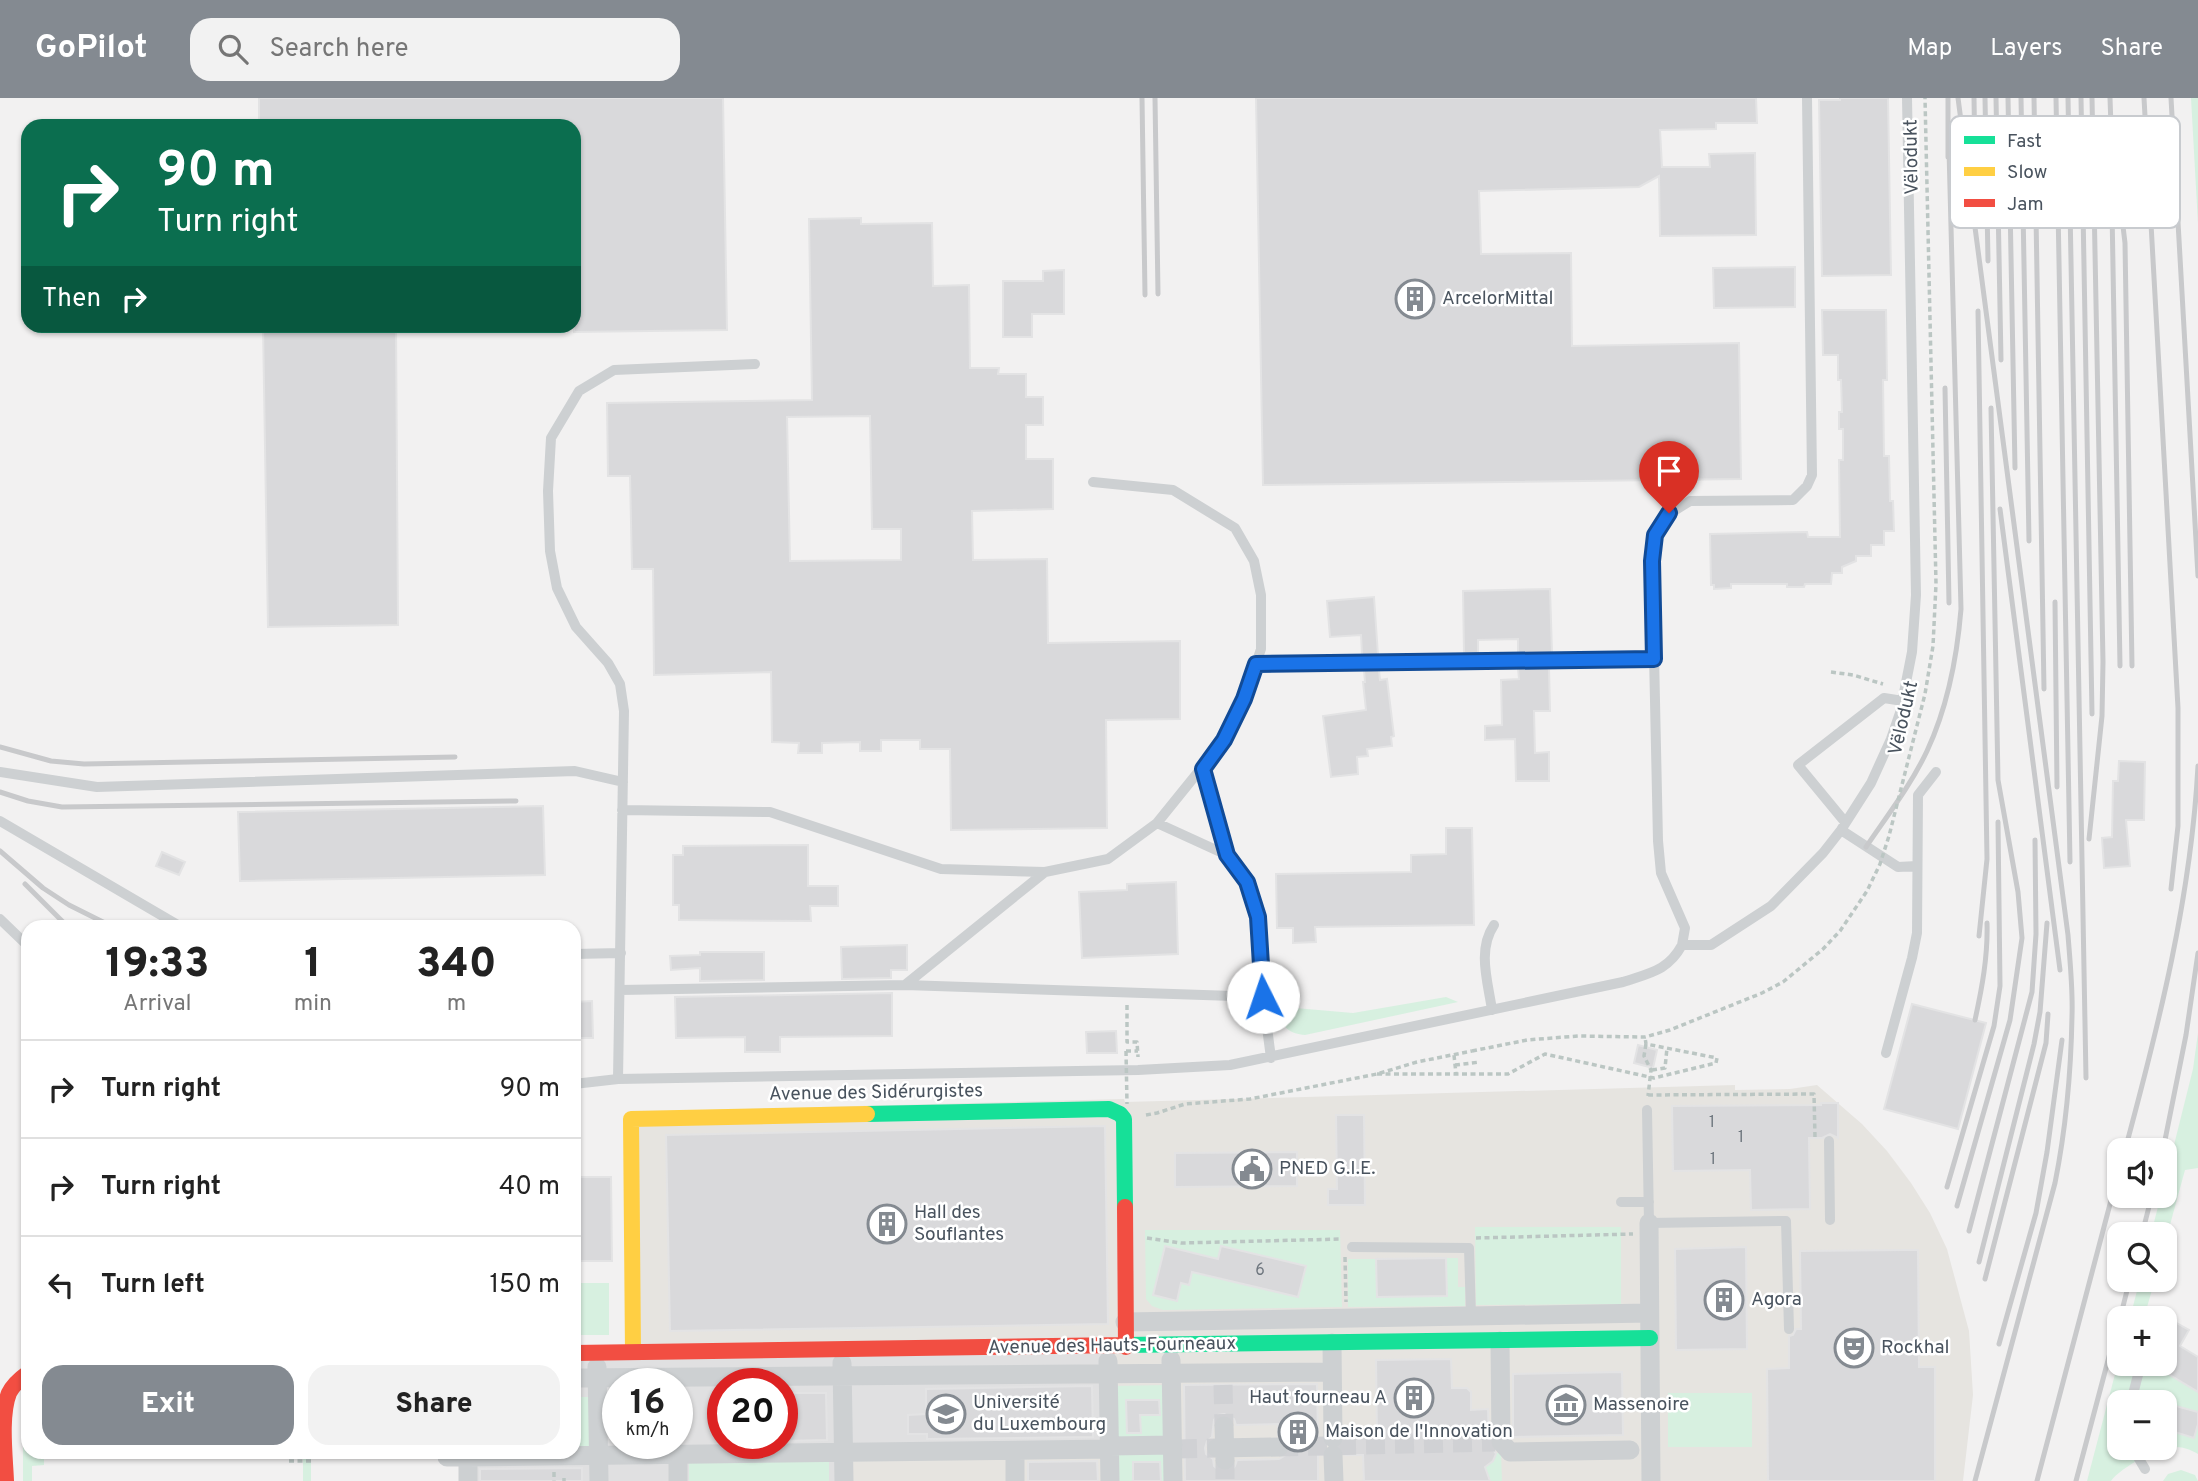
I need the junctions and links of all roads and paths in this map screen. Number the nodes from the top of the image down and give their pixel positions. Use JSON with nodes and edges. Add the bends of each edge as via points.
{"nodes":[{"id":1,"x":1807,"y":98,"type":"edge"},
{"id":2,"x":1906,"y":98,"type":"edge"},
{"id":3,"x":1925,"y":98,"type":"edge"},
{"id":4,"x":755,"y":364,"type":"dead end"},
{"id":5,"x":1093,"y":482,"type":"dead end"},
{"id":6,"x":1654,"y":659,"type":"junction"},
{"id":7,"x":1256,"y":664,"type":"junction"},
{"id":8,"x":1830,"y":672,"type":"dead end"},
{"id":9,"x":1903,"y":701,"type":"junction"},
{"id":10,"x":1203,"y":769,"type":"junction"},
{"id":11,"x":0,"y":772,"type":"edge"},
{"id":12,"x":1936,"y":772,"type":"dead end"},
{"id":13,"x":623,"y":782,"type":"junction"},
{"id":14,"x":622,"y":810,"type":"junction"},
{"id":15,"x":0,"y":821,"type":"edge"},
{"id":16,"x":1157,"y":823,"type":"junction"},
{"id":17,"x":1843,"y":826,"type":"junction"},
{"id":18,"x":1227,"y":855,"type":"junction"},
{"id":19,"x":1917,"y":866,"type":"junction"},
{"id":20,"x":1045,"y":872,"type":"junction"},
{"id":21,"x":0,"y":919,"type":"edge"},
{"id":22,"x":169,"y":920,"type":"edge"},
{"id":23,"x":1494,"y":925,"type":"dead end"},
{"id":24,"x":21,"y":939,"type":"edge"},
{"id":25,"x":1682,"y":945,"type":"junction"},
{"id":26,"x":621,"y":953,"type":"junction"},
{"id":27,"x":581,"y":954,"type":"edge"},
{"id":28,"x":905,"y":985,"type":"junction"},
{"id":29,"x":620,"y":990,"type":"junction"},
{"id":30,"x":1127,"y":992,"type":"junction"},
{"id":31,"x":1263,"y":997,"type":"junction"},
{"id":32,"x":1492,"y":1010,"type":"junction"},
{"id":33,"x":1645,"y":1037,"type":"junction"},
{"id":34,"x":1646,"y":1044,"type":"junction"},
{"id":35,"x":1667,"y":1048,"type":"junction"},
{"id":36,"x":1138,"y":1051,"type":"junction"},
{"id":37,"x":1454,"y":1054,"type":"junction"},
{"id":38,"x":1886,"y":1054,"type":"dead end"},
{"id":39,"x":1271,"y":1058,"type":"junction"},
{"id":40,"x":1480,"y":1062,"type":"dead end"},
{"id":41,"x":1455,"y":1065,"type":"junction"},
{"id":42,"x":1138,"y":1070,"type":"junction"},
{"id":43,"x":1651,"y":1070,"type":"junction"},
{"id":44,"x":1377,"y":1074,"type":"junction"},
{"id":45,"x":1456,"y":1074,"type":"junction"},
{"id":46,"x":618,"y":1079,"type":"junction"},
{"id":47,"x":581,"y":1083,"type":"edge"},
{"id":48,"x":1647,"y":1110,"type":"dead end"},
{"id":49,"x":1125,"y":1112,"type":"junction"},
{"id":50,"x":1829,"y":1141,"type":"dead end"},
{"id":51,"x":1815,"y":1144,"type":"dead end"},
{"id":52,"x":1621,"y":1202,"type":"dead end"},
{"id":53,"x":1648,"y":1202,"type":"junction"},
{"id":54,"x":1829,"y":1220,"type":"dead end"},
{"id":55,"x":1649,"y":1228,"type":"junction"},
{"id":56,"x":1145,"y":1237,"type":"dead end"},
{"id":57,"x":1352,"y":1247,"type":"dead end"},
{"id":58,"x":1469,"y":1248,"type":"junction"},
{"id":59,"x":1649,"y":1313,"type":"junction"},
{"id":60,"x":1471,"y":1316,"type":"junction"},
{"id":61,"x":1346,"y":1318,"type":"junction"},
{"id":62,"x":1125,"y":1322,"type":"junction"},
{"id":63,"x":1789,"y":1329,"type":"dead end"},
{"id":64,"x":1650,"y":1339,"type":"junction"},
{"id":65,"x":1500,"y":1341,"type":"junction"},
{"id":66,"x":1332,"y":1343,"type":"junction"},
{"id":67,"x":1117,"y":1346,"type":"junction"},
{"id":68,"x":1171,"y":1346,"type":"junction"},
{"id":69,"x":842,"y":1349,"type":"junction"},
{"id":70,"x":633,"y":1352,"type":"junction"},
{"id":71,"x":581,"y":1353,"type":"edge"},
{"id":72,"x":597,"y":1353,"type":"junction"},
{"id":73,"x":1332,"y":1372,"type":"junction"},
{"id":74,"x":1171,"y":1373,"type":"junction"},
{"id":75,"x":1108,"y":1374,"type":"junction"},
{"id":76,"x":843,"y":1376,"type":"junction"},
{"id":77,"x":21,"y":1377,"type":"edge"},
{"id":78,"x":581,"y":1378,"type":"edge"},
{"id":79,"x":597,"y":1378,"type":"junction"},
{"id":80,"x":1224,"y":1426,"type":"tunnel mouth"},
{"id":81,"x":1110,"y":1447,"type":"junction"},
{"id":82,"x":1174,"y":1447,"type":"junction"},
{"id":83,"x":1279,"y":1447,"type":"tunnel mouth"},
{"id":84,"x":1630,"y":1450,"type":"dead end"},
{"id":85,"x":1015,"y":1451,"type":"junction"},
{"id":86,"x":843,"y":1453,"type":"junction"},
{"id":87,"x":693,"y":1455,"type":"edge"},
{"id":88,"x":581,"y":1456,"type":"edge"},
{"id":89,"x":598,"y":1456,"type":"junction"},
{"id":90,"x":602,"y":1456,"type":"edge"},
{"id":91,"x":468,"y":1459,"type":"edge"},
{"id":92,"x":678,"y":1459,"type":"edge"},
{"id":93,"x":2141,"y":1460,"type":"edge"},
{"id":94,"x":289,"y":1461,"type":"dead end"},
{"id":95,"x":311,"y":1461,"type":"dead end"},
{"id":96,"x":2146,"y":1469,"type":"dead end"},
{"id":97,"x":6,"y":1481,"type":"edge"},
{"id":98,"x":468,"y":1481,"type":"edge"},
{"id":99,"x":598,"y":1481,"type":"edge"},
{"id":100,"x":678,"y":1481,"type":"edge"},
{"id":101,"x":844,"y":1481,"type":"edge"},
{"id":102,"x":1015,"y":1481,"type":"edge"},
{"id":103,"x":1110,"y":1481,"type":"edge"},
{"id":104,"x":1173,"y":1481,"type":"edge"},
{"id":105,"x":1334,"y":1481,"type":"edge"},
{"id":106,"x":1651,"y":1481,"type":"edge"}],
"edges":[{"from":1,"to":6,"type":"lane","via":[[1812,475],[1793,500],[1690,501],[1669,513],[1655,535],[1652,561]]},
{"from":2,"to":9,"type":"lane","via":[[1916,595]]},
{"from":3,"to":33,"type":"path","name":"Vëlodukt","bridge":true,"via":[[1936,584],[1933,646],[1926,694],[1889,836],[1855,911],[1804,966],[1762,993]]},
{"from":4,"to":13,"type":"lane","via":[[614,370],[579,391],[551,438],[548,491],[557,588],[576,628],[608,663],[620,684]]},
{"from":5,"to":7,"type":"lane","via":[[1173,490],[1235,527],[1254,561],[1261,595],[1261,649]]},
{"from":6,"to":7,"type":"lane"},
{"from":6,"to":25,"type":"lane","via":[[1661,873],[1685,929]]},
{"from":7,"to":10,"type":"lane","via":[[1224,740]]},
{"from":8,"to":9,"type":"path","via":[[1887,685]]},
{"from":9,"to":17,"type":"lane","via":[[1871,783]]},
{"from":9,"to":17,"type":"lane","via":[[1884,698],[1798,765]]},
{"from":10,"to":16,"type":"lane"},
{"from":10,"to":18,"type":"lane"},
{"from":11,"to":13,"type":"lane","via":[[97,787],[575,771]]},
{"from":12,"to":19,"type":"lane","via":[[1918,795]]},
{"from":13,"to":14,"type":"lane"},
{"from":14,"to":20,"type":"lane","via":[[770,812],[941,869]]},
{"from":14,"to":26,"type":"lane"},
{"from":15,"to":22,"type":"lane"},
{"from":16,"to":18,"type":"lane"},
{"from":16,"to":20,"type":"lane","via":[[1108,859]]},
{"from":17,"to":19,"type":"lane","via":[[1898,867]]},
{"from":17,"to":25,"type":"lane","via":[[1771,906],[1711,945]]},
{"from":18,"to":31,"type":"lane","via":[[1247,882],[1258,917]]},
{"from":19,"to":38,"type":"lane","via":[[1917,933]]},
{"from":20,"to":28,"type":"lane"},
{"from":21,"to":24,"type":"lane"},
{"from":23,"to":32,"type":"lane","via":[[1483,950]]},
{"from":25,"to":32,"type":"lane","via":[[1665,967],[1623,982]]},
{"from":26,"to":27,"type":"lane"},
{"from":26,"to":29,"type":"lane"},
{"from":28,"to":29,"type":"lane"},
{"from":28,"to":30,"type":"lane"},
{"from":29,"to":46,"type":"lane"},
{"from":30,"to":31,"type":"lane"},
{"from":30,"to":36,"type":"path","via":[[1127,1042],[1138,1042]]},
{"from":31,"to":39,"type":"lane"},
{"from":32,"to":39,"type":"lane"},
{"from":33,"to":34,"type":"path","bridge":true},
{"from":33,"to":37,"type":"path","name":"Vëlodukt","bridge":true,"via":[[1527,1040]]},
{"from":34,"to":35,"type":"path","bridge":true},
{"from":34,"to":43,"type":"path","via":[[1644,1056]]},
{"from":35,"to":43,"type":"path","via":[[1664,1068]]},
{"from":35,"to":45,"type":"path","bridge":true,"via":[[1717,1058],[1716,1063],[1654,1078],[1545,1054],[1508,1074]]},
{"from":36,"to":42,"type":"path"},
{"from":36,"to":49,"type":"path","bridge":true,"via":[[1126,1051]]},
{"from":37,"to":41,"type":"path"},
{"from":37,"to":44,"type":"path","name":"Vëlodukt"},
{"from":39,"to":42,"type":"lane"},
{"from":40,"to":41,"type":"path"},
{"from":41,"to":45,"type":"path","bridge":true},
{"from":42,"to":46,"type":"lane"},
{"from":43,"to":51,"type":"path","via":[[1648,1095],[1814,1094]]},
{"from":44,"to":45,"type":"path","bridge":true},
{"from":44,"to":49,"type":"path","via":[[1234,1101],[1185,1104],[1157,1114],[1132,1116]]},
{"from":46,"to":47,"type":"lane"},
{"from":48,"to":53,"type":"lane"},
{"from":49,"to":62,"type":"street"},
{"from":49,"to":70,"type":"street","name":"Avenue des Sidérurgistes","via":[[631,1119]]},
{"from":50,"to":54,"type":"lane"},
{"from":52,"to":53,"type":"lane"},
{"from":53,"to":55,"type":"lane"},
{"from":55,"to":58,"type":"path","via":[[1475,1238]]},
{"from":55,"to":59,"type":"street"},
{"from":55,"to":63,"type":"lane","via":[[1786,1221]]},
{"from":56,"to":61,"type":"path","via":[[1181,1243],[1345,1239]]},
{"from":57,"to":58,"type":"lane"},
{"from":58,"to":60,"type":"lane"},
{"from":59,"to":60,"type":"street","name":"Avenue des Hauts-Fourneaux"},
{"from":59,"to":64,"type":"street"},
{"from":60,"to":61,"type":"street","name":"Avenue des Hauts-Fourneaux"},
{"from":61,"to":62,"type":"street","name":"Avenue des Hauts-Fourneaux"},
{"from":62,"to":67,"type":"street"},
{"from":64,"to":65,"type":"street","name":"Avenue des Hauts-Fourneaux"},
{"from":64,"to":106,"type":"street"},
{"from":65,"to":66,"type":"street","name":"Avenue des Hauts-Fourneaux"},
{"from":65,"to":84,"type":"street","via":[[1498,1442],[1510,1452]]},
{"from":66,"to":68,"type":"street","name":"Avenue des Hauts-Fourneaux"},
{"from":66,"to":73,"type":"street"},
{"from":67,"to":68,"type":"street","name":"Avenue des Hauts-Fourneaux"},
{"from":67,"to":69,"type":"street","name":"Avenue des Hauts-Fourneaux"},
{"from":67,"to":75,"type":"street"},
{"from":68,"to":74,"type":"street"},
{"from":69,"to":70,"type":"street","name":"Avenue des Hauts-Fourneaux"},
{"from":69,"to":76,"type":"street"},
{"from":70,"to":72,"type":"street","name":"Avenue des Hauts-Fourneaux"},
{"from":71,"to":72,"type":"street","name":"Avenue des Hauts-Fourneaux"},
{"from":72,"to":79,"type":"street"},
{"from":73,"to":74,"type":"street","name":"Avenue des Hauts-Fourneaux","via":[[1223,1379]]},
{"from":73,"to":105,"type":"street"},
{"from":74,"to":75,"type":"street","name":"Avenue des Hauts-Fourneaux"},
{"from":74,"to":82,"type":"street"},
{"from":75,"to":76,"type":"street","name":"Avenue des Hauts-Fourneaux"},
{"from":75,"to":81,"type":"street"},
{"from":76,"to":79,"type":"street","name":"Avenue des Hauts-Fourneaux"},
{"from":76,"to":86,"type":"street"},
{"from":77,"to":97,"type":"street","via":[[9,1393],[5,1409]]},
{"from":78,"to":79,"type":"street","name":"Avenue des Hauts-Fourneaux"},
{"from":79,"to":89,"type":"street"},
{"from":80,"to":83,"type":"street","via":[[1222,1452]]},
{"from":81,"to":82,"type":"street"},
{"from":81,"to":85,"type":"street"},
{"from":81,"to":103,"type":"street"},
{"from":82,"to":104,"type":"street"},
{"from":85,"to":86,"type":"street"},
{"from":85,"to":102,"type":"street"},
{"from":86,"to":87,"type":"street"},
{"from":86,"to":101,"type":"street"},
{"from":88,"to":89,"type":"street"},
{"from":89,"to":90,"type":"street"},
{"from":89,"to":99,"type":"street"},
{"from":91,"to":98,"type":"street"},
{"from":92,"to":100,"type":"street"},
{"from":93,"to":96,"type":"lane"},
{"from":94,"to":95,"type":"path"}]}
